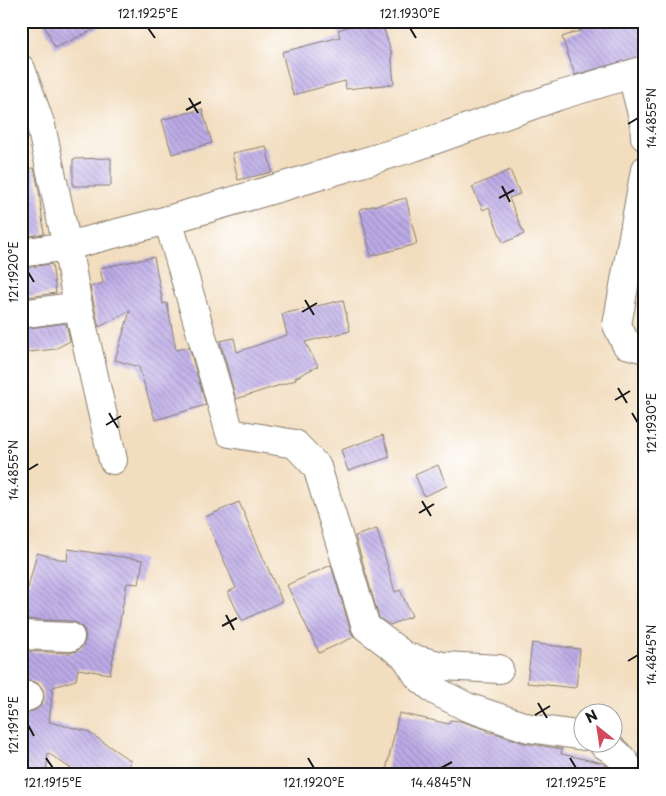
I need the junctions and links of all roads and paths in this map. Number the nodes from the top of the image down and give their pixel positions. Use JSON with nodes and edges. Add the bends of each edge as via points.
{"nodes":[{"id":1,"x":21,"y":69,"type":"edge"},
{"id":2,"x":638,"y":73,"type":"edge"},
{"id":3,"x":645,"y":137,"type":"edge"},
{"id":4,"x":645,"y":170,"type":"edge"},
{"id":5,"x":168,"y":220,"type":"junction"},
{"id":6,"x":67,"y":246,"type":"junction"},
{"id":7,"x":21,"y":254,"type":"edge"},
{"id":8,"x":78,"y":306,"type":"junction"},
{"id":9,"x":21,"y":314,"type":"edge"},
{"id":10,"x":645,"y":349,"type":"edge"},
{"id":11,"x":112,"y":460,"type":"dead end"},
{"id":12,"x":21,"y":636,"type":"edge"},
{"id":13,"x":70,"y":637,"type":"dead end"},
{"id":14,"x":406,"y":657,"type":"junction"},
{"id":15,"x":499,"y":669,"type":"dead end"},
{"id":16,"x":574,"y":735,"type":"edge"},
{"id":17,"x":615,"y":754,"type":"edge"},
{"id":18,"x":632,"y":775,"type":"edge"}],
"edges":[{"from":1,"to":6,"type":"street","via":[[40,126]]},
{"from":2,"to":3,"type":"street"},
{"from":2,"to":5,"type":"street","via":[[558,96],[414,147]]},
{"from":4,"to":10,"type":"street","via":[[618,325],[626,344]]},
{"from":5,"to":6,"type":"street"},
{"from":5,"to":14,"type":"street","via":[[230,433],[295,444],[317,466],[366,627]]},
{"from":6,"to":7,"type":"street"},
{"from":6,"to":8,"type":"street"},
{"from":8,"to":9,"type":"street"},
{"from":8,"to":11,"type":"street"},
{"from":12,"to":13,"type":"street"},
{"from":14,"to":15,"type":"street","via":[[443,666]]},
{"from":14,"to":16,"type":"street","via":[[418,676],[436,691],[468,707],[529,728]]},
{"from":17,"to":18,"type":"street","via":[[625,762]]}]}
